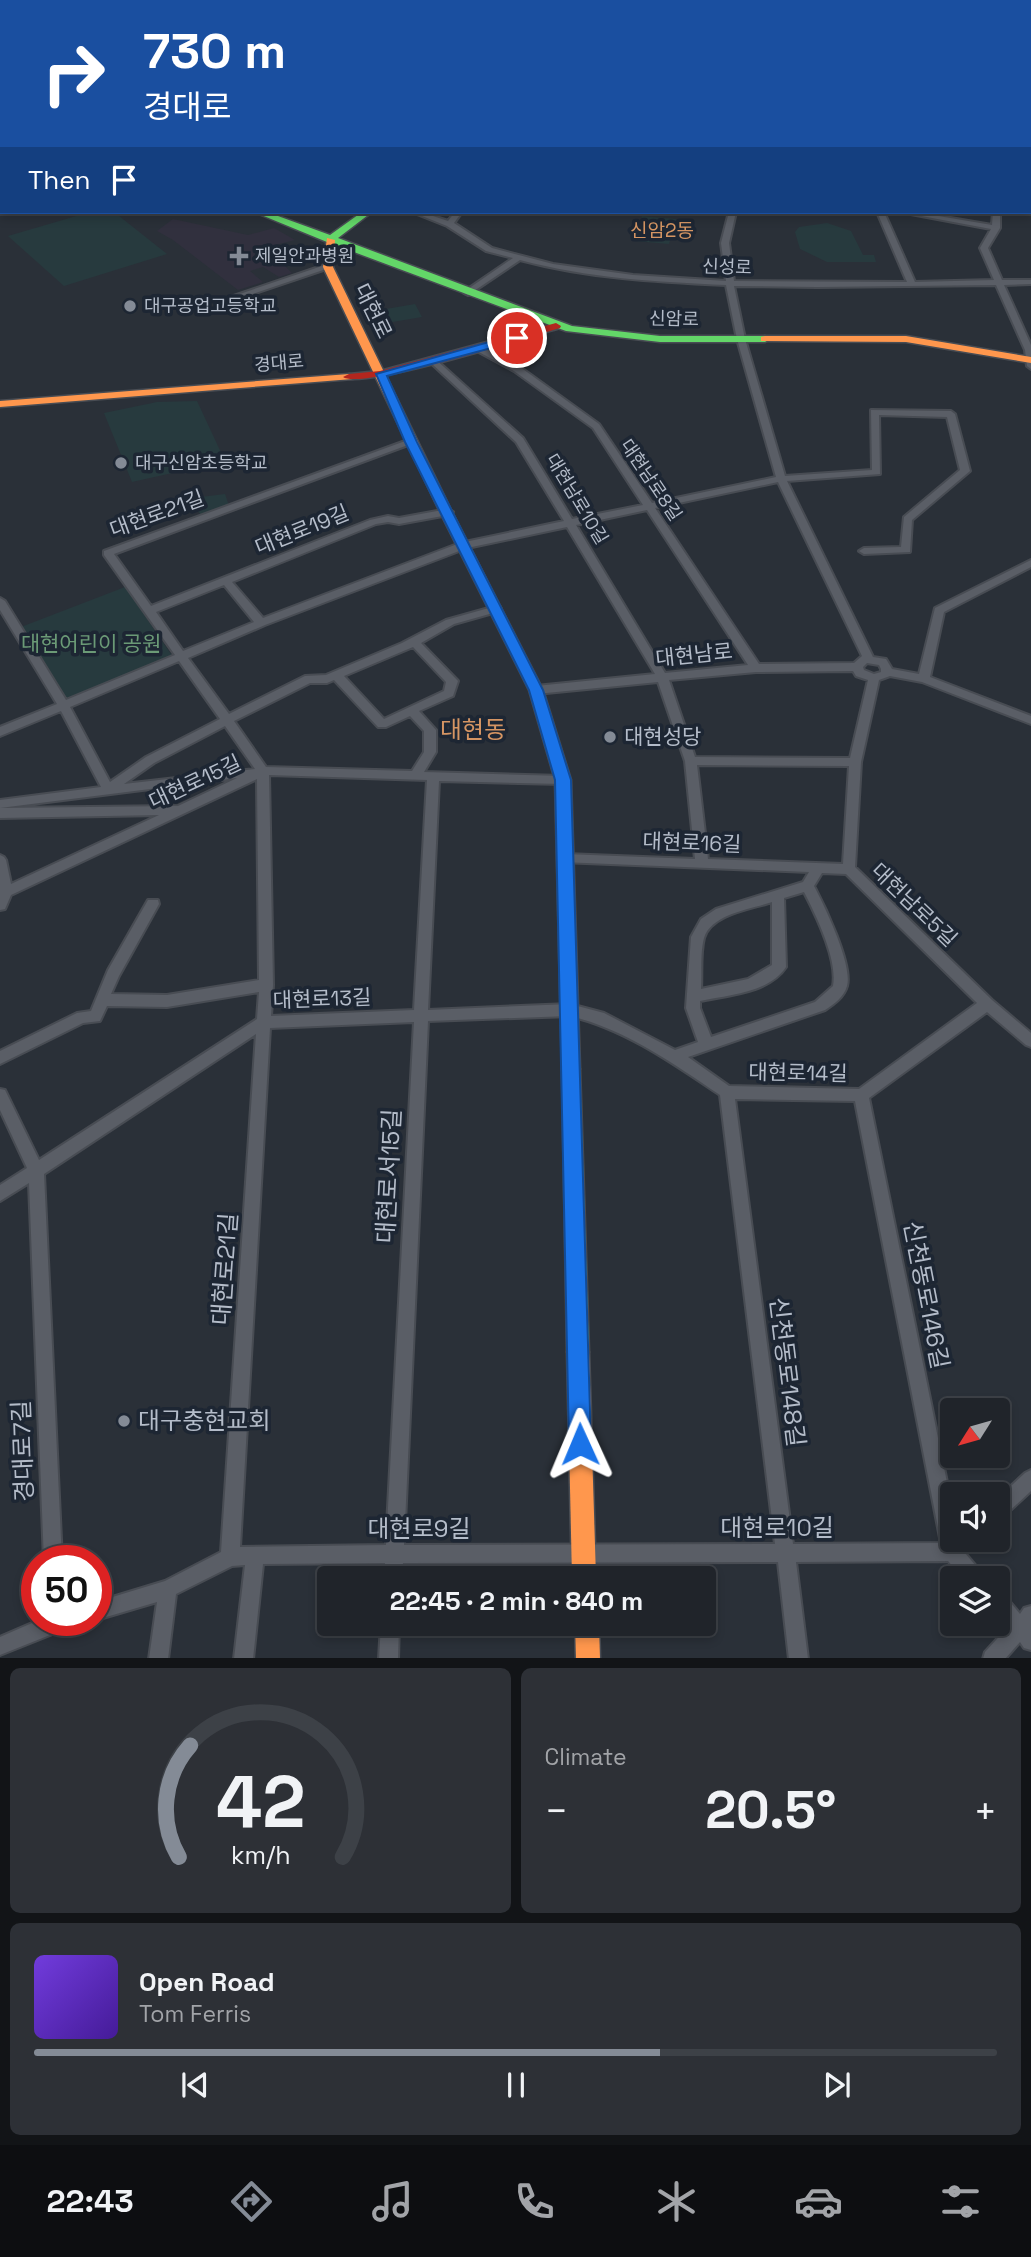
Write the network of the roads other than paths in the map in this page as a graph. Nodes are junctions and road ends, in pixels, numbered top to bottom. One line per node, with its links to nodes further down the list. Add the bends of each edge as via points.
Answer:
1 (264, 214): 11 (main road, 신암로)
2 (365, 214): 11 (main road)
3 (421, 214): 9 (street)
4 (458, 214): 9 (street)
5 (732, 214): 17 (street, via 725,243)
6 (881, 214): 14 (street)
7 (916, 214): 10 (street)
8 (997, 214): 10 (street)
9 (450, 224): 12 (street, 신성로, via 457,233)
10 (996, 228): 15 (street, via 984,248)
11 (330, 240): 13 (main road); 18 (main road, 신암로)
12 (517, 259): 17 (street, 신성로, via 614,276); 18 (street)
13 (328, 267): 19 (street); 25 (main road, 대현로)
14 (911, 282): 15 (street, 신성로); 17 (street, 신성로)
15 (999, 282): 16 (street, 신성로); 24 (street)
16 (1031, 282)
17 (730, 284): 21 (street)
18 (468, 293): 20 (main road, 신암로)
19 (220, 302)
20 (556, 326): 21 (main road, 신암로, via 656,339); 22 (main road, 경대로)
21 (741, 339): 24 (main road, 신암로, via 906,338); 28 (street)
22 (480, 349): 23 (main road, 경대로); 29 (street, 대현남로8길, via 517,369 596,426)
23 (435, 361): 25 (main road, 경대로); 31 (street, 대현남로10길, via 520,440)
24 (1030, 362)
25 (381, 374): 26 (main road, 경대로); 27 (main road, 대현로)
26 (0, 404)
27 (411, 442): 30 (main road, 대현로); 38 (street, 대현로21길, via 108,553)
28 (781, 479): 29 (street); 33 (street, via 877,472 874,412 951,414 965,471 907,519 906,550); 42 (street)
29 (650, 506): 31 (street); 44 (street, 대현남로8길)
30 (448, 512): 32 (main road, 대현로); 35 (street, 대현로19길, via 373,522)
31 (571, 523): 32 (street); 47 (street, 대현남로10길)
32 (464, 545): 37 (main road, 대현로); 39 (street)
33 (864, 551)
34 (1031, 563): 49 (street, via 939,610)
35 (225, 580): 38 (street, 대현로19길); 39 (street)
36 (0, 601): 51 (street)
37 (496, 609): 40 (street, via 450,622); 50 (main road, 대현로)
38 (149, 611): 41 (street, 대현로21길)
39 (261, 623): 41 (street)
40 (413, 641): 46 (street); 52 (street, via 452,681 449,693)
41 (181, 658): 51 (street); 53 (street, 대현로21길)
42 (868, 658): 43 (street); 45 (street, via 882,662)
43 (857, 667): 44 (street, 대현남로); 48 (street, via 864,676)
44 (757, 668): 47 (street, 대현남로)
45 (887, 672): 48 (street); 49 (street)
46 (336, 675): 52 (street, via 382,724); 53 (street, via 309,679)
47 (662, 677): 50 (street, 대현남로); 56 (street, 대현남로10길)
48 (874, 678): 57 (street, 대현남로5길)
49 (924, 679): 54 (street)
50 (536, 690): 61 (main road, 대현로)
51 (64, 706): 55 (street); 62 (street)
52 (412, 711): 59 (street, via 430,730 430,752)
53 (229, 720): 58 (street, 대현로21길); 62 (street, via 150,760)
54 (1031, 720)
55 (0, 732)
56 (691, 761): 57 (street); 68 (street, 대현남로10길)
57 (855, 762): 70 (street, 대현남로5길)
58 (263, 771): 59 (street, 대현로15길); 62 (street); 64 (street, 대현로15길); 75 (street, 대현로21길)
59 (415, 776): 60 (street, 대현로15길)
60 (433, 776): 61 (street, 대현로15길); 80 (street, 대현로서15길)
61 (563, 780): 66 (main road, 대현로)
62 (108, 789): 63 (street)
63 (0, 804)
64 (179, 810): 65 (street); 73 (street, 대현로15길)
65 (0, 813)
66 (565, 859): 68 (street, 대현로16길); 79 (main road, 대현로)
67 (0, 860): 73 (street)
68 (702, 864): 69 (street, 대현로16길)
69 (818, 868): 70 (street, 대현로16길); 71 (street)
70 (849, 869): 78 (street, 대현남로5길)
71 (807, 886): 72 (street); 83 (street, 대현로14길, via 822,911 839,961 841,983 836,994 820,1006)
72 (778, 895): 76 (street, via 721,913 706,923 698,937); 76 (street, via 779,967 769,977 746,986)
73 (3, 899)
74 (153, 904): 77 (street)
75 (266, 985): 77 (street, via 167,1001); 81 (street, 대현로21길)
76 (694, 996): 83 (street, via 693,1008)
77 (102, 1000): 85 (street, via 95,1017 82,1017)
78 (987, 1004): 82 (street, 대현남로5길); 88 (street, 대현로14길)
79 (570, 1010): 80 (street, 대현로13길); 84 (street, 대현로14길, via 598,1017); 96 (main road, 대현로)
80 (421, 1017): 81 (street, 대현로13길); 97 (street, 대현로서15길)
81 (263, 1022): 89 (street, 대현로13길); 100 (street, 대현로21길)
82 (1031, 1041)
83 (707, 1046): 84 (street, 대현로14길)
84 (674, 1056): 86 (street, 대현로14길)
85 (0, 1058)
86 (727, 1092): 88 (street, 대현로14길); 98 (street, 신천동로148길)
87 (0, 1095): 89 (street, 경대로7길)
88 (862, 1095): 92 (street, 신천동로146길)
89 (36, 1171): 90 (street, 대현로13길); 94 (street, 경대로7길)
90 (0, 1194)
91 (1031, 1479): 93 (street)
92 (945, 1482)
93 (1010, 1499)
94 (52, 1545)
95 (940, 1547): 98 (street, 대현로10길)
96 (583, 1552): 97 (street, 대현로9길); 98 (street, 대현로10길); 102 (main road, 대현로)
97 (395, 1553): 99 (street, 대현로9길); 101 (street, 대현로서15길)
98 (785, 1553): 115 (street, 신천동로148길)
99 (255, 1555): 100 (street, 대현로9길); 112 (street)
100 (230, 1557): 103 (street, 대현로9길)
101 (394, 1566)
102 (584, 1566)
103 (168, 1589): 104 (street, 대현로9길); 111 (street)
104 (112, 1606)
105 (1010, 1613): 106 (street)
106 (1027, 1628): 116 (street)
107 (23, 1636): 110 (street)
108 (389, 1636): 113 (street)
109 (587, 1636): 114 (main road)
110 (0, 1646)
111 (158, 1658)
112 (243, 1658)
113 (388, 1658)
114 (588, 1658)
115 (799, 1658)
116 (992, 1658)

